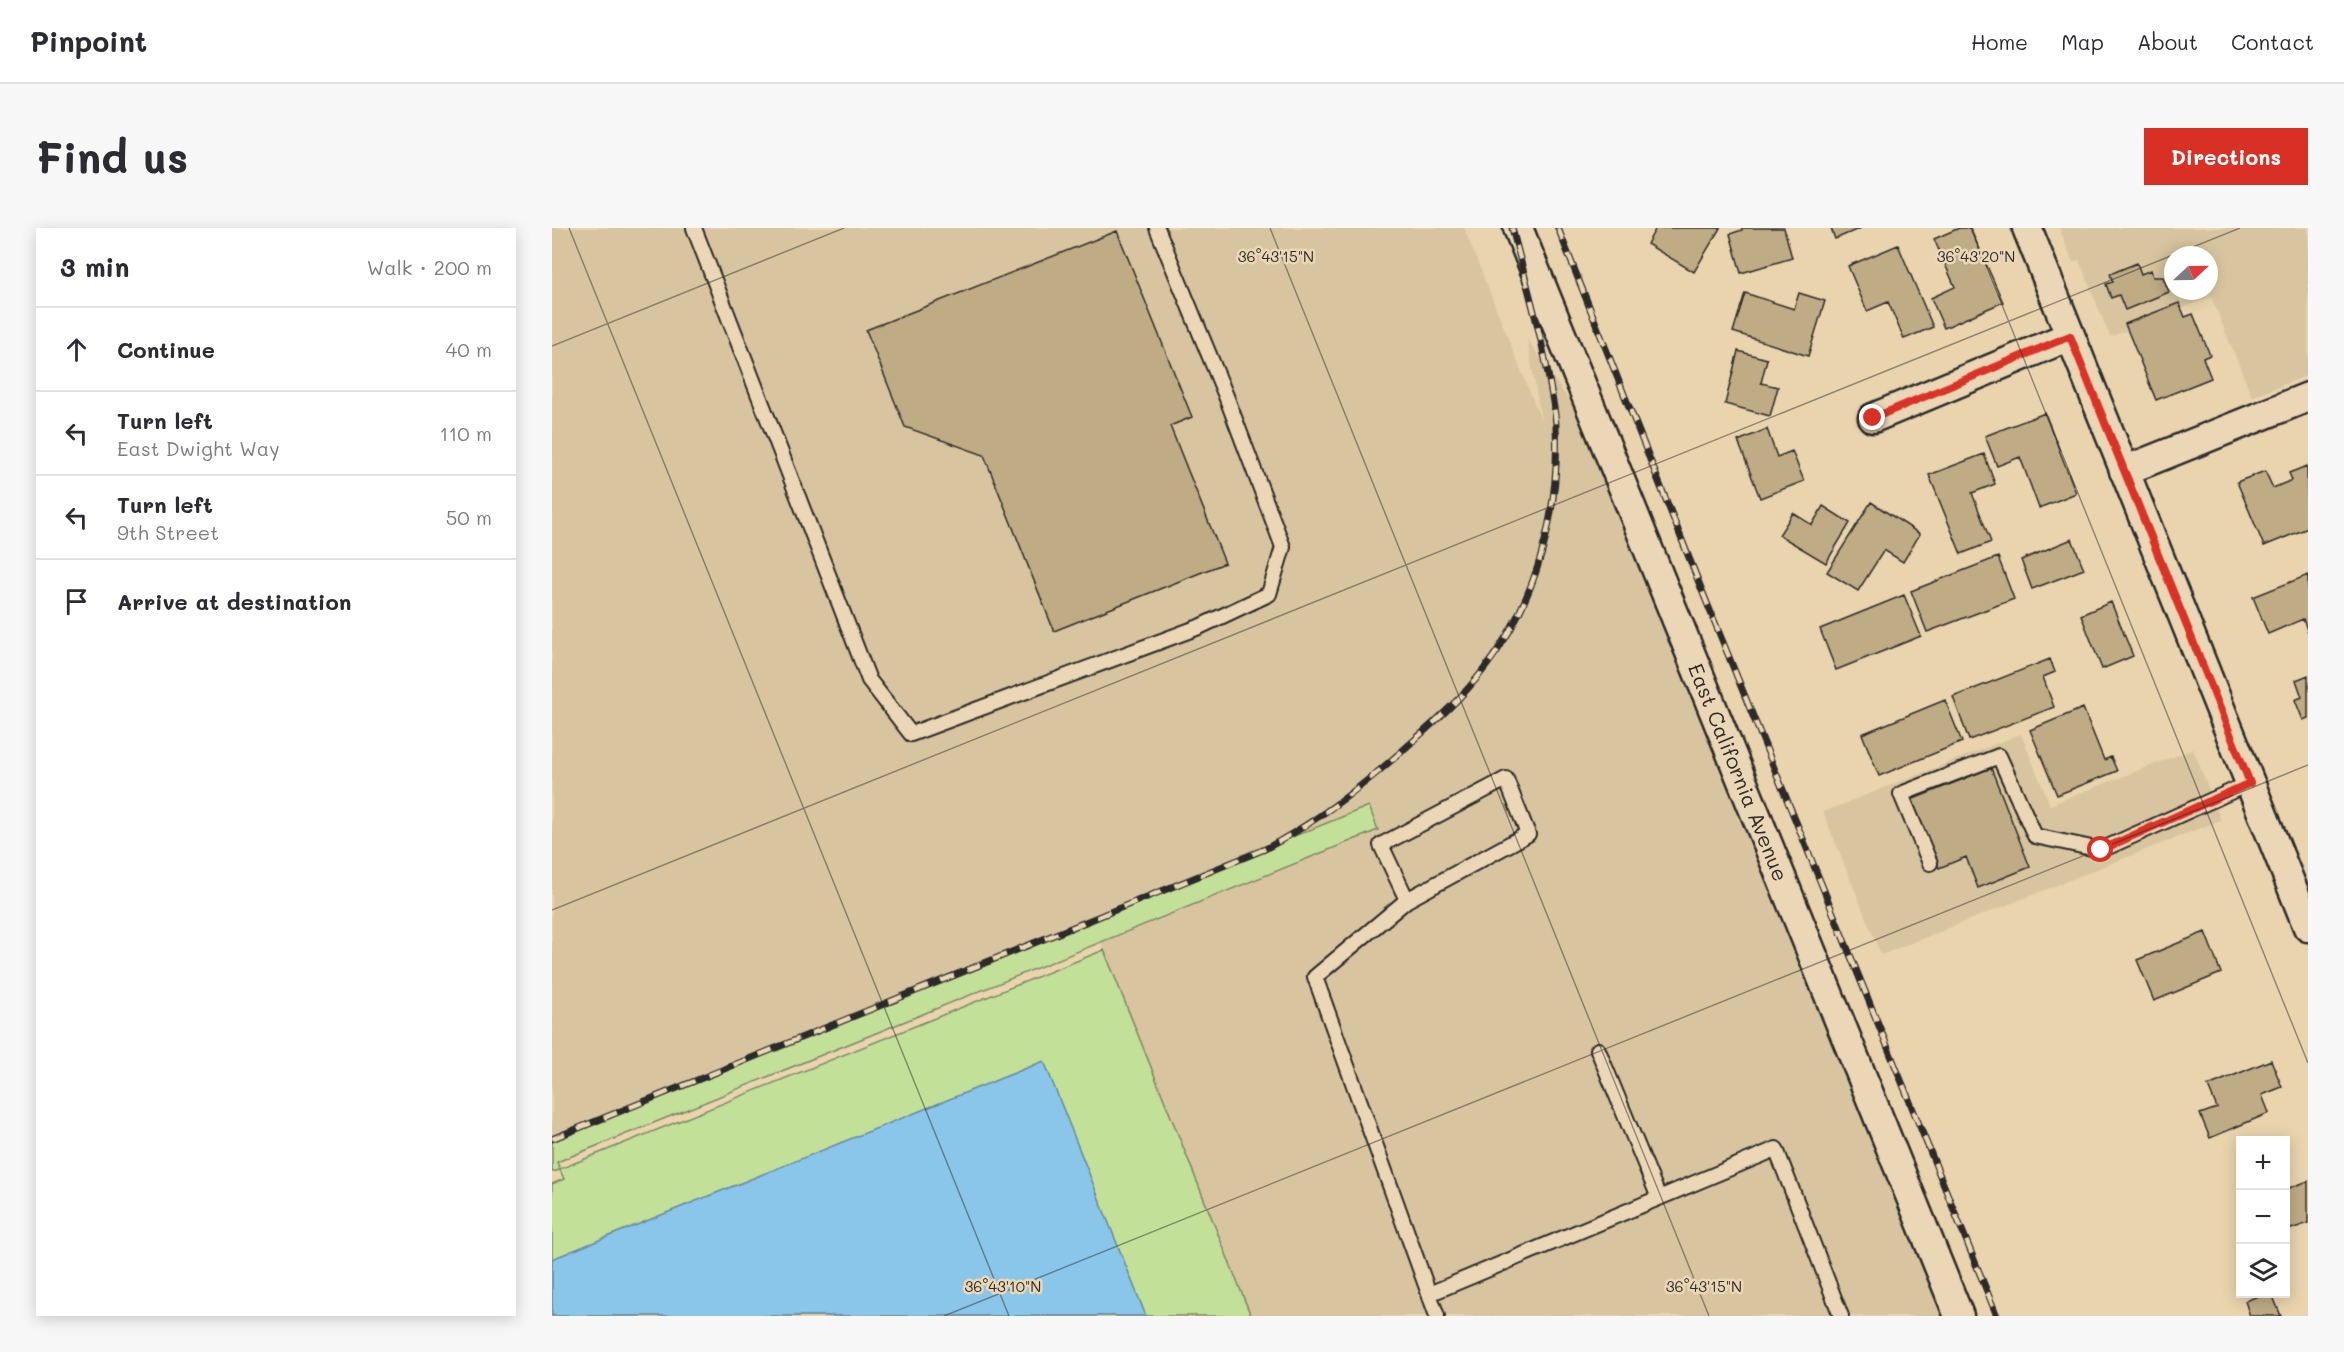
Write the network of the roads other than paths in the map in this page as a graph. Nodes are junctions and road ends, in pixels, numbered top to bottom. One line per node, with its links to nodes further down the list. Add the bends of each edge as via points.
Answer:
1 (694, 228): 2 (lane, via 869,680 911,734 1198,627 1269,594 1283,547)
2 (1157, 228)
3 (1518, 228): 18 (street, East California Avenue)
4 (2027, 228): 5 (street)
5 (2070, 336): 7 (street); 8 (street)
6 (2308, 397): 8 (street)
7 (1873, 418)
8 (2124, 471): 9 (street)
9 (2250, 783): 10 (lane, via 2101,850 2035,836 1999,756 1901,794); 12 (street)
10 (1930, 863)
11 (1407, 900): 11 (lane, via 1528,834 1506,779 1381,845); 15 (lane, via 1315,977)
12 (2308, 927)
13 (1598, 1050): 14 (lane)
14 (1659, 1198): 15 (lane); 17 (lane, via 1776,1149)
15 (1428, 1294): 16 (lane)
16 (1437, 1316)
17 (1841, 1316)
18 (1959, 1316)

